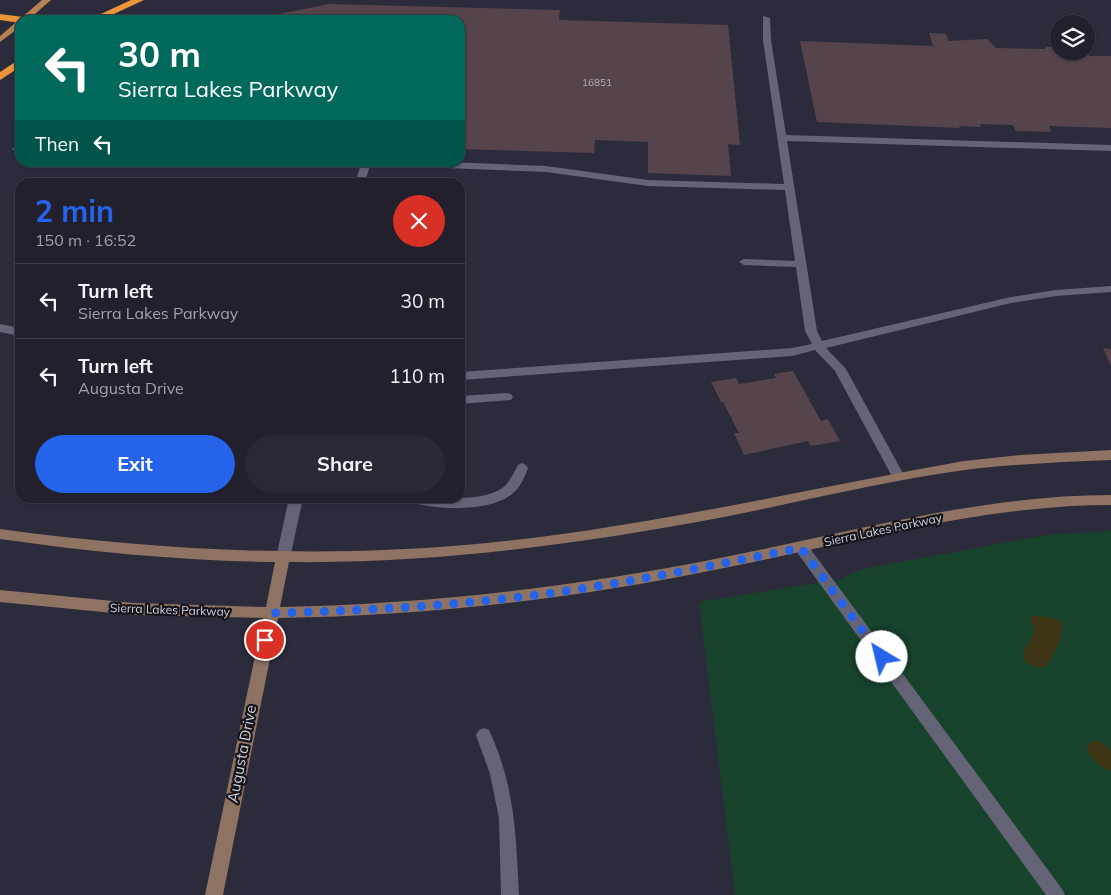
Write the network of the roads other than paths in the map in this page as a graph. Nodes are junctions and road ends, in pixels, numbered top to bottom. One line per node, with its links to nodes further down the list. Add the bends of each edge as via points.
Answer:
1 (47, 0): 3 (main road)
2 (139, 0): 4 (highway)
3 (29, 15)
4 (104, 15)
5 (0, 17): 7 (highway)
6 (766, 18): 12 (street)
7 (15, 19)
8 (15, 27): 9 (main road)
9 (0, 40)
10 (15, 66): 11 (highway)
11 (0, 77)
12 (782, 138): 13 (street); 15 (street)
13 (1111, 148)
14 (465, 166): 15 (street, via 546,168 648,183)
15 (789, 187): 17 (street)
16 (744, 262): 17 (street)
17 (801, 264): 21 (street, via 810,331)
18 (1111, 289): 21 (street, via 1056,293 1002,302)
19 (0, 328): 20 (street)
20 (15, 331)
21 (819, 347): 22 (street, via 777,354); 27 (street, via 840,370)
22 (465, 376)
23 (507, 397): 24 (street)
24 (465, 400)
25 (1111, 455): 27 (street, via 1020,460)
26 (522, 468): 28 (street, via 512,487 495,497)
27 (899, 477): 33 (street, via 553,540 369,557)
28 (465, 500)
29 (1111, 500): 32 (street, Sierra Lakes Parkway, via 966,513)
30 (295, 503): 33 (street)
31 (0, 534): 33 (street, via 85,546 216,557)
32 (801, 548): 35 (street, Sierra Lakes Parkway, via 537,595 386,609); 39 (street)
33 (283, 558): 35 (street, Augusta Drive)
34 (0, 596): 35 (street, Sierra Lakes Parkway, via 150,610)
35 (271, 613): 37 (street, Augusta Drive)
36 (484, 735): 38 (street, via 498,774 507,818)
37 (214, 895)
38 (510, 895)
39 (1056, 895)

